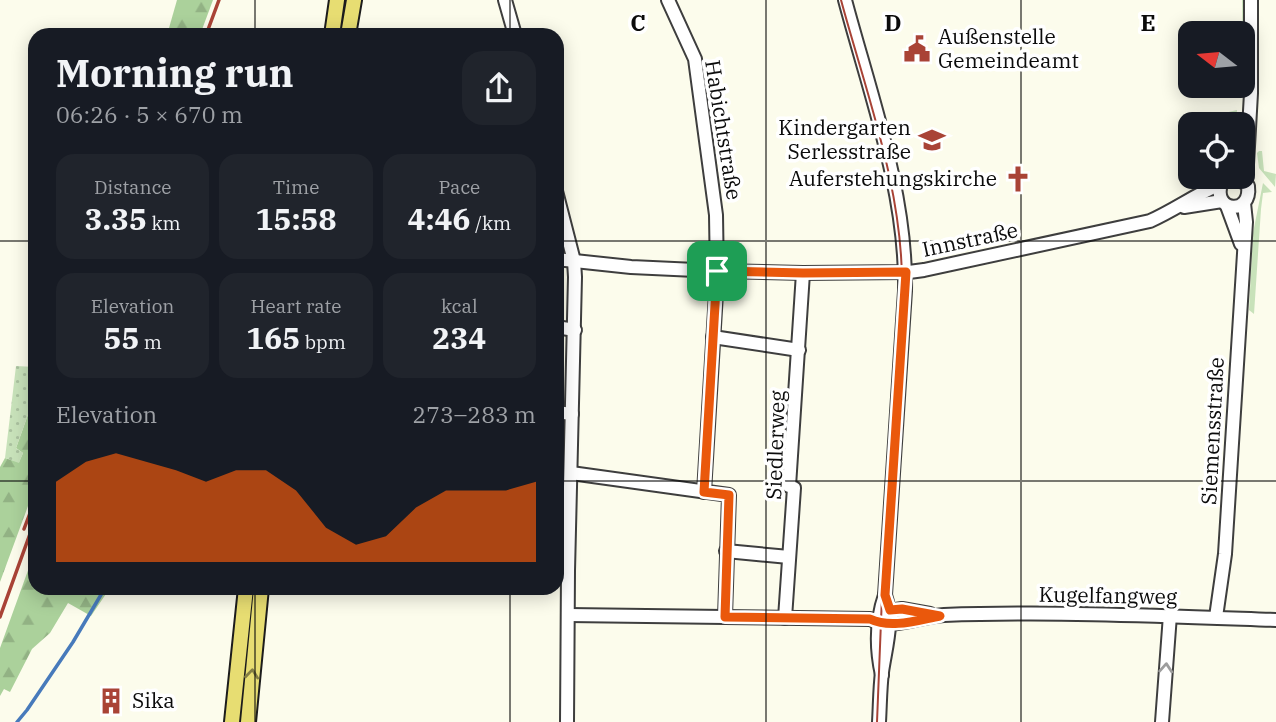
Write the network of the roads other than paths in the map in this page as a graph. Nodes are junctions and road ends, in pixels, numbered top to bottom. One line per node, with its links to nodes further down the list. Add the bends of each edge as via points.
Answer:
1 (337, 0): 7 (main road)
2 (354, 0): 8 (main road)
3 (505, 0): 9 (street)
4 (668, 0): 21 (street, Habichtstraße, via 695,59 716,215)
5 (845, 0): 22 (street, via 899,202)
6 (1251, 0): 10 (street)
7 (333, 28)
8 (349, 28)
9 (512, 28)
10 (1249, 112)
11 (1206, 189): 16 (street, Innstraße)
12 (1220, 189): 14 (street, Siemensstraße)
13 (1248, 189): 15 (street, Siemensstraße)
14 (1225, 203): 15 (street, Innstraße); 16 (street, Innstraße); 18 (street, Siemensstraße)
15 (1244, 203): 18 (street, Siemensstraße)
16 (1177, 209): 22 (street, Innstraße, via 1150,221)
17 (564, 220): 20 (street)
18 (1242, 248): 42 (street, Siemensstraße, via 1225,554)
19 (564, 260): 20 (street, Innstraße)
20 (575, 261): 21 (street, Innstraße); 25 (street)
21 (717, 271): 23 (street, Innstraße); 26 (street, Habichtstraße)
22 (906, 272): 23 (street, Innstraße); 41 (street)
23 (803, 273): 27 (street, Siedlerweg)
24 (564, 328): 25 (street)
25 (575, 330): 29 (street)
26 (713, 337): 27 (street); 31 (street, Habichtstraße)
27 (799, 350): 34 (street, Siedlerweg)
28 (564, 413): 29 (street)
29 (572, 414): 30 (street)
30 (571, 473): 31 (street); 32 (street)
31 (704, 492): 33 (street, via 729,495)
32 (564, 548)
33 (726, 551): 34 (street); 40 (street)
34 (789, 557): 43 (street, Siedlerweg)
35 (564, 583): 38 (street)
36 (245, 595): 45 (main road)
37 (260, 595): 46 (main road, one-way to 37)
38 (569, 615): 40 (street, Kugelfangweg); 47 (street)
39 (1170, 615): 41 (street, Kugelfangweg); 42 (street, Kugelfangweg); 49 (street, one-way to 39)
40 (725, 617): 43 (street, Kugelfangweg)
41 (881, 617): 43 (street, Kugelfangweg); 48 (street)
42 (1216, 617): 44 (street, Kugelfangweg)
43 (785, 618)
44 (1276, 620)
45 (232, 722)
46 (248, 722)
47 (567, 722)
48 (879, 722)
49 (1162, 722)

